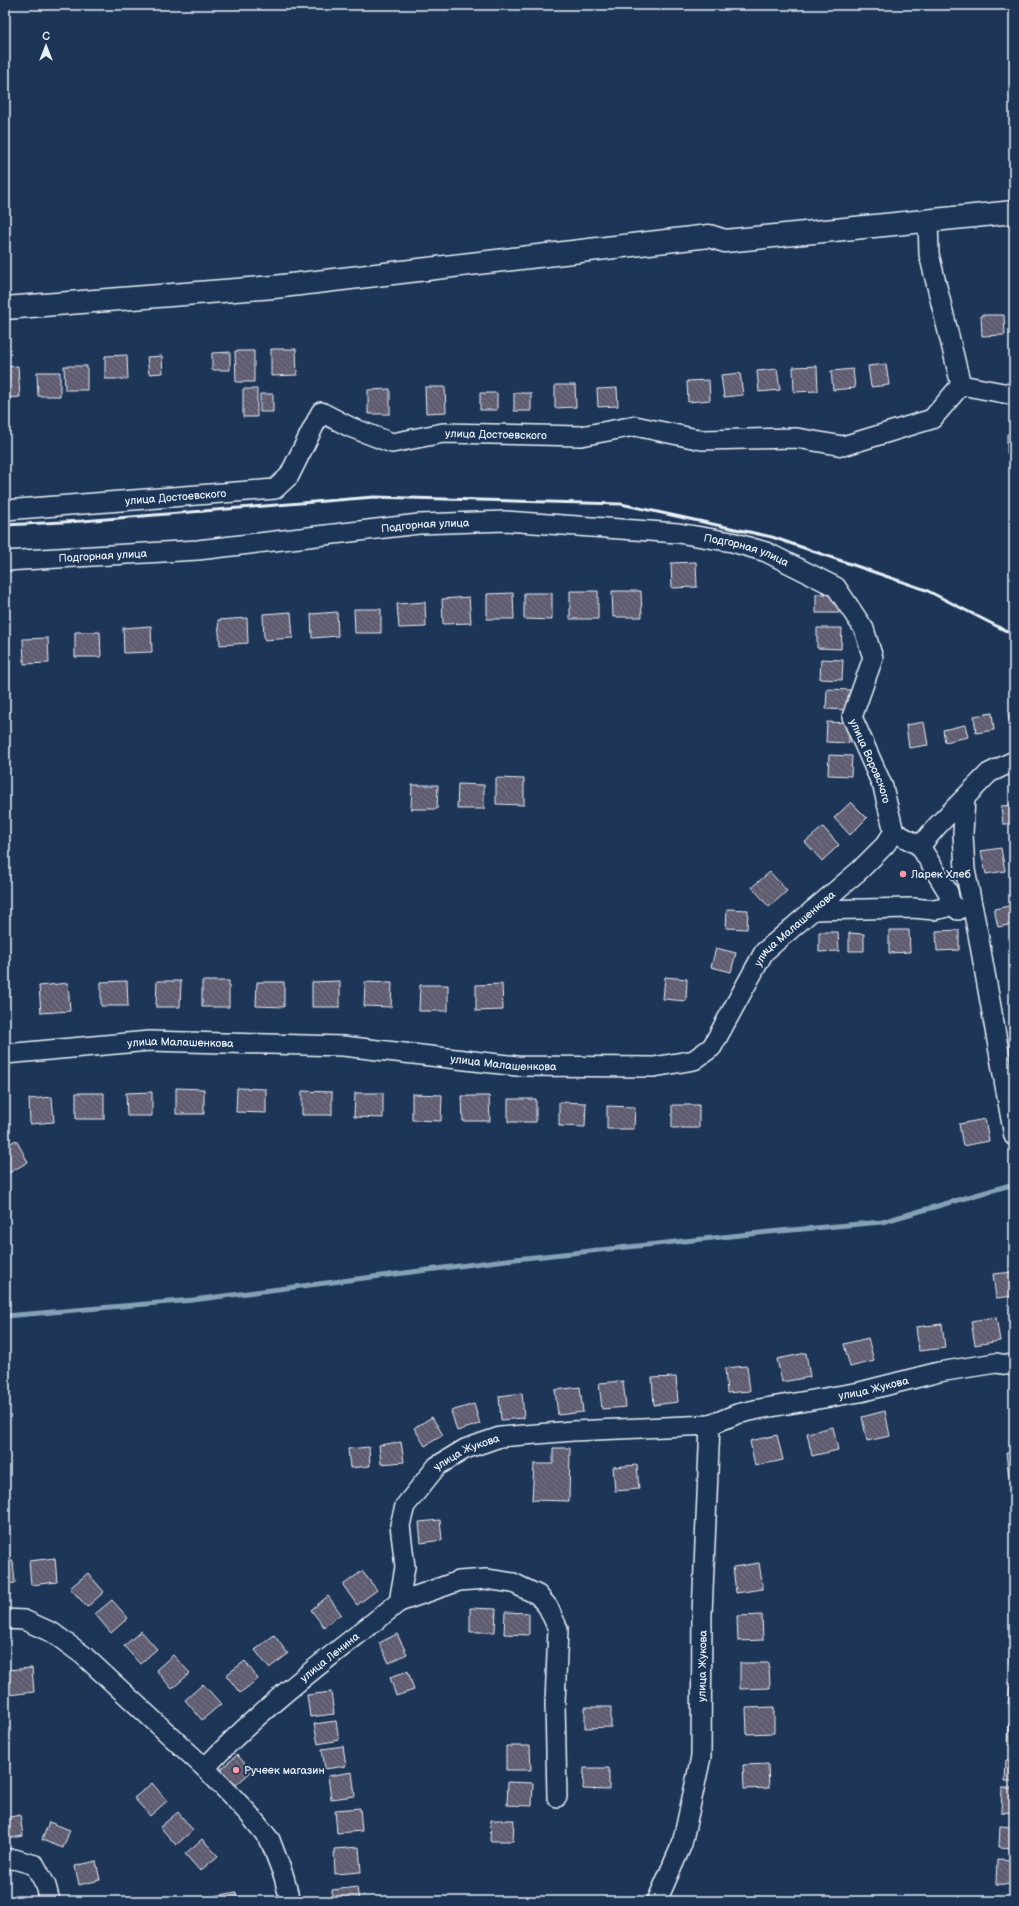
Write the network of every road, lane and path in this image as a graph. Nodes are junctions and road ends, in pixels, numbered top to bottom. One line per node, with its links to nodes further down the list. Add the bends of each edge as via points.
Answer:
1 (1014, 212): 2 (main road)
2 (928, 220): 3 (main road, via 725,241 709,236 274,287); 4 (street, via 929,254)
3 (5, 308)
4 (961, 385): 5 (street); 6 (street, улица Достоевского, via 932,419 843,446 797,438 702,440 635,426 581,436 443,433 392,443 350,428 321,412 289,476 275,489)
5 (1014, 395)
6 (5, 510)
7 (5, 561): 8 (street, Подгорная улица, via 198,550 419,524 505,520 678,532 732,542 766,552)
8 (836, 587): 11 (street, улица Воровского, via 864,629 873,658 852,717 883,787)
9 (1014, 761): 10 (street, via 989,773)
10 (965, 798): 12 (street); 15 (street, via 965,870)
11 (894, 832): 12 (street); 14 (street, улица Малашенкова, via 860,870)
12 (920, 846): 13 (street, via 948,892)
13 (950, 902): 14 (street, via 944,908 934,910); 15 (street)
14 (813, 910): 16 (street, улица Малашенкова, via 764,952 712,1047 694,1060 654,1068 517,1066 343,1046 149,1041)
15 (978, 934): 17 (street)
16 (5, 1054)
17 (1014, 1136)
18 (1014, 1366): 19 (street, улица Жукова, via 996,1363 940,1372 860,1392 744,1413)
19 (710, 1425): 20 (street, улица Жукова, via 500,1437 465,1449 437,1466 405,1506 400,1525 405,1567); 27 (street, улица Жукова, via 702,1614 701,1757 682,1844)
20 (398, 1602): 22 (street, улица Ленина, via 281,1696); 23 (street, via 459,1581 486,1579 512,1583 538,1594 548,1606 558,1629 554,1703)
21 (5, 1619): 22 (street, via 24,1620 54,1633 77,1650)
22 (205, 1768): 26 (street, via 270,1840)
23 (557, 1797)
24 (5, 1860): 25 (street, via 14,1859 35,1865 46,1886)
25 (50, 1901)
26 (290, 1901)
27 (657, 1901)

